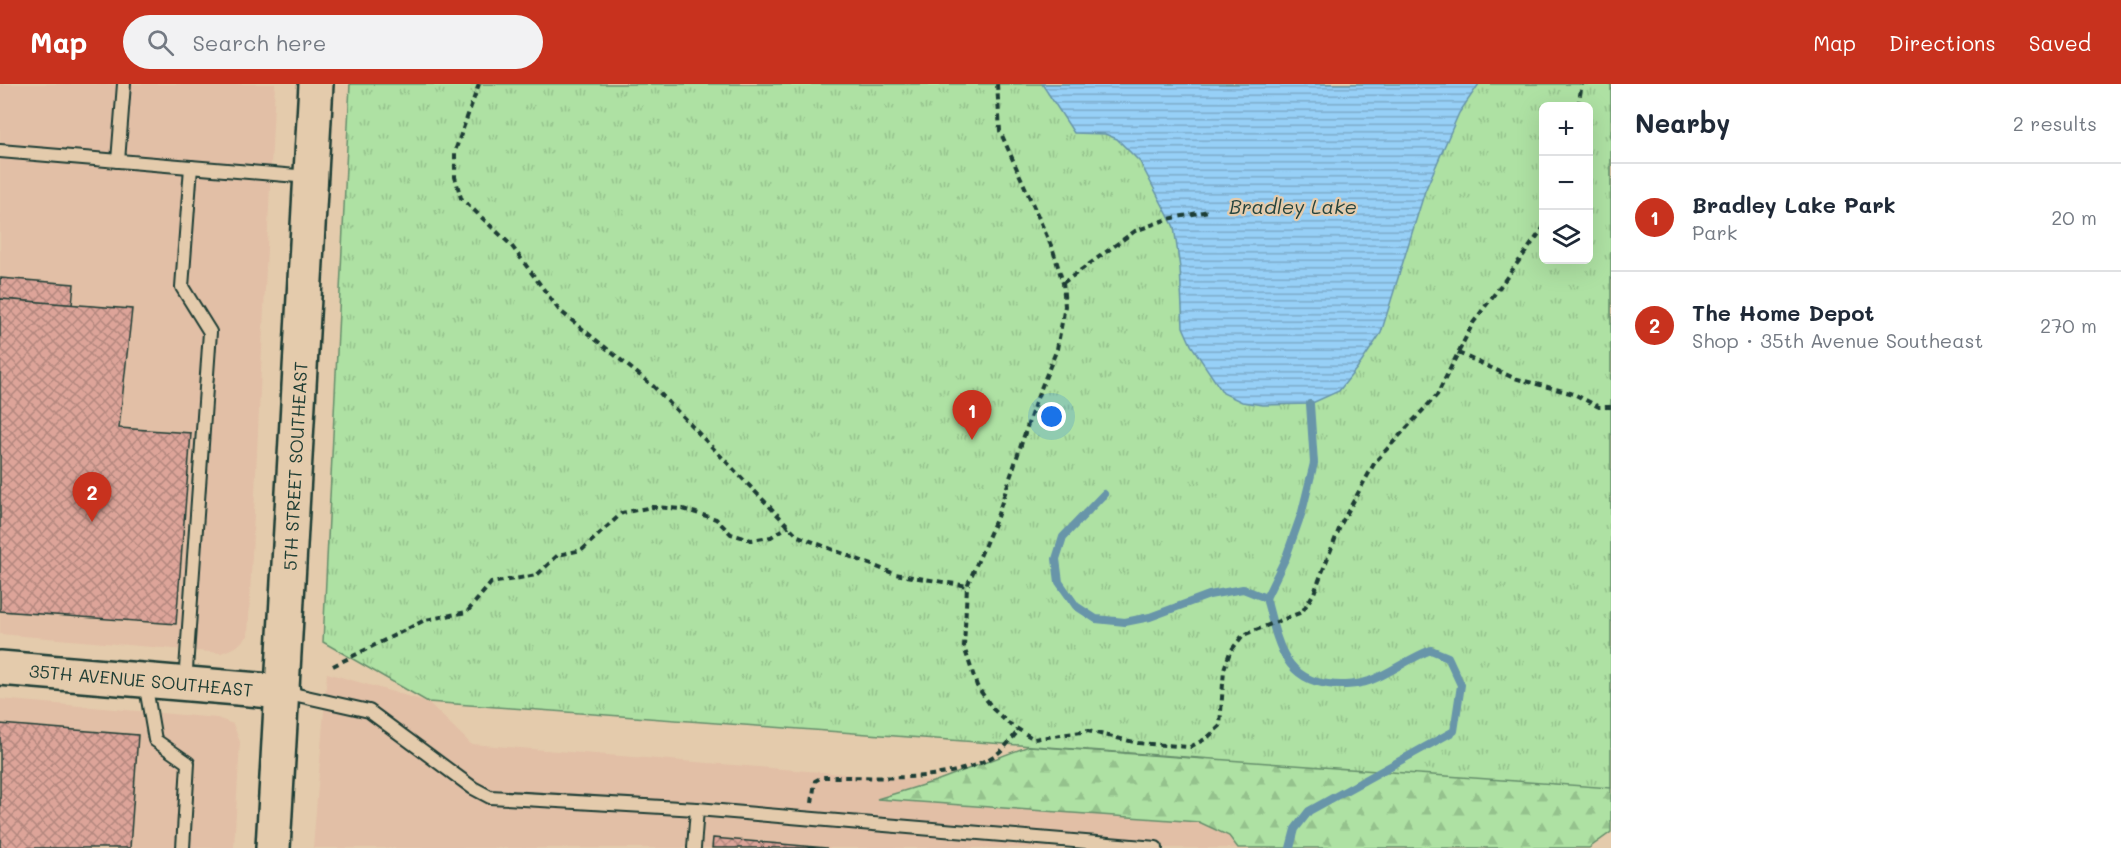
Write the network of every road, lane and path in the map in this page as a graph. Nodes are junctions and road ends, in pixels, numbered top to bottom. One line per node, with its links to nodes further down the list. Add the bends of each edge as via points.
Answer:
1 (124, 84): 8 (lane)
2 (316, 84): 10 (street, 5TH STREET SOUTHEAST)
3 (479, 84): 16 (path, via 455,151 455,177 461,198 511,245 559,310 653,386)
4 (997, 84): 13 (path, via 1000,131 1053,250)
5 (1582, 84): 6 (path)
6 (1579, 102)
7 (0, 151): 8 (lane)
8 (118, 161): 9 (lane)
9 (191, 167): 10 (lane); 21 (lane, via 182,287 210,332)
10 (311, 177): 22 (street, 5TH STREET SOUTHEAST)
11 (1208, 212): 13 (path, via 1168,219 1135,231)
12 (1539, 233): 14 (path, via 1487,302)
13 (1063, 283): 17 (path, via 1065,306 1057,349 997,518)
14 (1458, 353): 15 (path, via 1514,378 1574,394 1599,407); 23 (path, via 1437,394 1375,462 1341,524 1314,593 1302,612 1243,635 1230,652 1224,669 1220,726 1207,738 1190,747 1138,743 1088,731 1034,740)
15 (1611, 407)
16 (789, 526): 17 (path, via 798,536 895,574); 18 (path, via 771,537 751,540 731,534 716,519 683,509 652,507 622,513 582,550 558,555 537,575 491,584 467,612 425,620)
17 (967, 586): 23 (path, via 964,647 976,686 993,709)
18 (333, 666)
19 (0, 668): 20 (street, 35TH AVENUE SOUTHEAST)
20 (145, 681): 21 (street, 35TH AVENUE SOUTHEAST); 26 (lane, via 155,740 188,763)
21 (185, 684): 22 (street, 35TH AVENUE SOUTHEAST)
22 (283, 692): 24 (lane, via 369,711 490,797); 27 (street, 5TH STREET SOUTHEAST)
23 (1019, 730): 25 (path, via 998,753 944,774 822,777 815,781)
24 (697, 809): 25 (lane); 28 (lane)
25 (811, 819): 29 (lane)
26 (183, 848)
27 (273, 848)
28 (694, 848)
29 (1156, 848)

